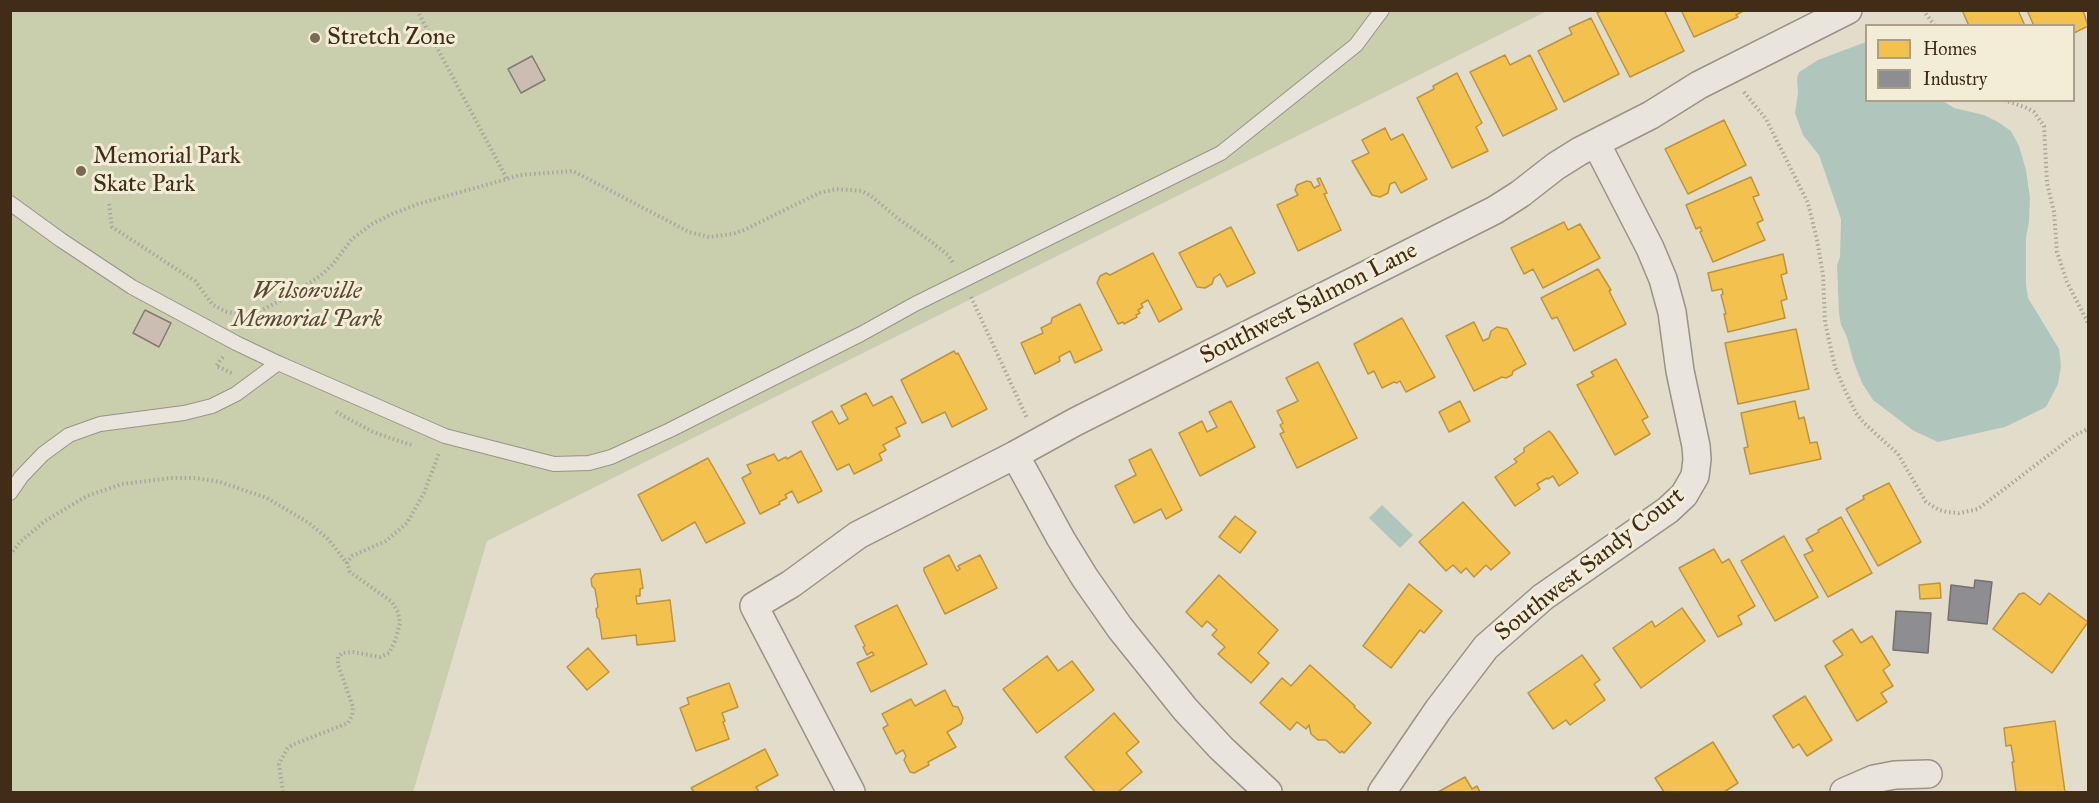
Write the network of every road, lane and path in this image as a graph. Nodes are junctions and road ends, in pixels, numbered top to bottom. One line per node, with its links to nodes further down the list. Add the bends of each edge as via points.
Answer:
1 (417, 10): 9 (path)
2 (1382, 10): 17 (lane, via 1356,45 1221,153 611,457 590,463 554,464 445,436)
3 (1848, 10): 6 (street, Southwest Salmon Lane)
4 (1923, 10): 5 (path)
5 (1934, 24)
6 (1730, 70): 8 (street, Southwest Salmon Lane); 21 (path, via 1766,119 1808,203 1820,260 1827,333 1844,388 1864,423 1898,454 1926,502 1947,512 1978,509)
7 (2010, 102): 15 (path, via 2034,112 2044,126 2057,252)
8 (1596, 143): 23 (street, Southwest Salmon Lane, via 1566,159 1495,210); 32 (street, Southwest Sandy Court, via 1663,279 1696,446 1695,476 1673,506 1543,597 1486,646)
9 (507, 179): 12 (path, via 573,171 689,232 709,237 744,230 819,193 836,189 862,191 948,255); 14 (path, via 418,204 372,224 352,239 320,276)
10 (10, 202): 16 (lane, via 132,287)
11 (110, 204): 14 (path, via 112,227 195,281 213,305)
12 (953, 263)
13 (970, 294): 20 (path)
14 (250, 316): 16 (path)
15 (2088, 323)
16 (236, 343): 17 (lane); 18 (path, via 216,366)
17 (278, 363): 18 (lane)
18 (252, 382): 25 (lane, via 212,406 100,424 69,435 43,454)
19 (326, 407): 22 (path, via 373,432)
20 (1027, 418)
21 (2088, 429)
22 (417, 447)
23 (1015, 455): 30 (street, Southwest Salmon Lane, via 858,535 754,606); 31 (street, via 1067,549 1120,628 1185,709)
24 (433, 467): 27 (path, via 416,510 397,533 386,542 352,556)
25 (10, 493)
26 (10, 555): 27 (path, via 45,521 87,496 122,484 196,478 267,498 309,523)
27 (347, 563): 29 (path, via 350,572 392,602 400,623 389,653 380,657 353,652 338,657 352,716 348,723 287,749 279,764)
28 (1928, 774): 33 (street, via 1895,774)
29 (284, 792)
30 (851, 792)
31 (1268, 792)
32 (1382, 792)
33 (1844, 792)

